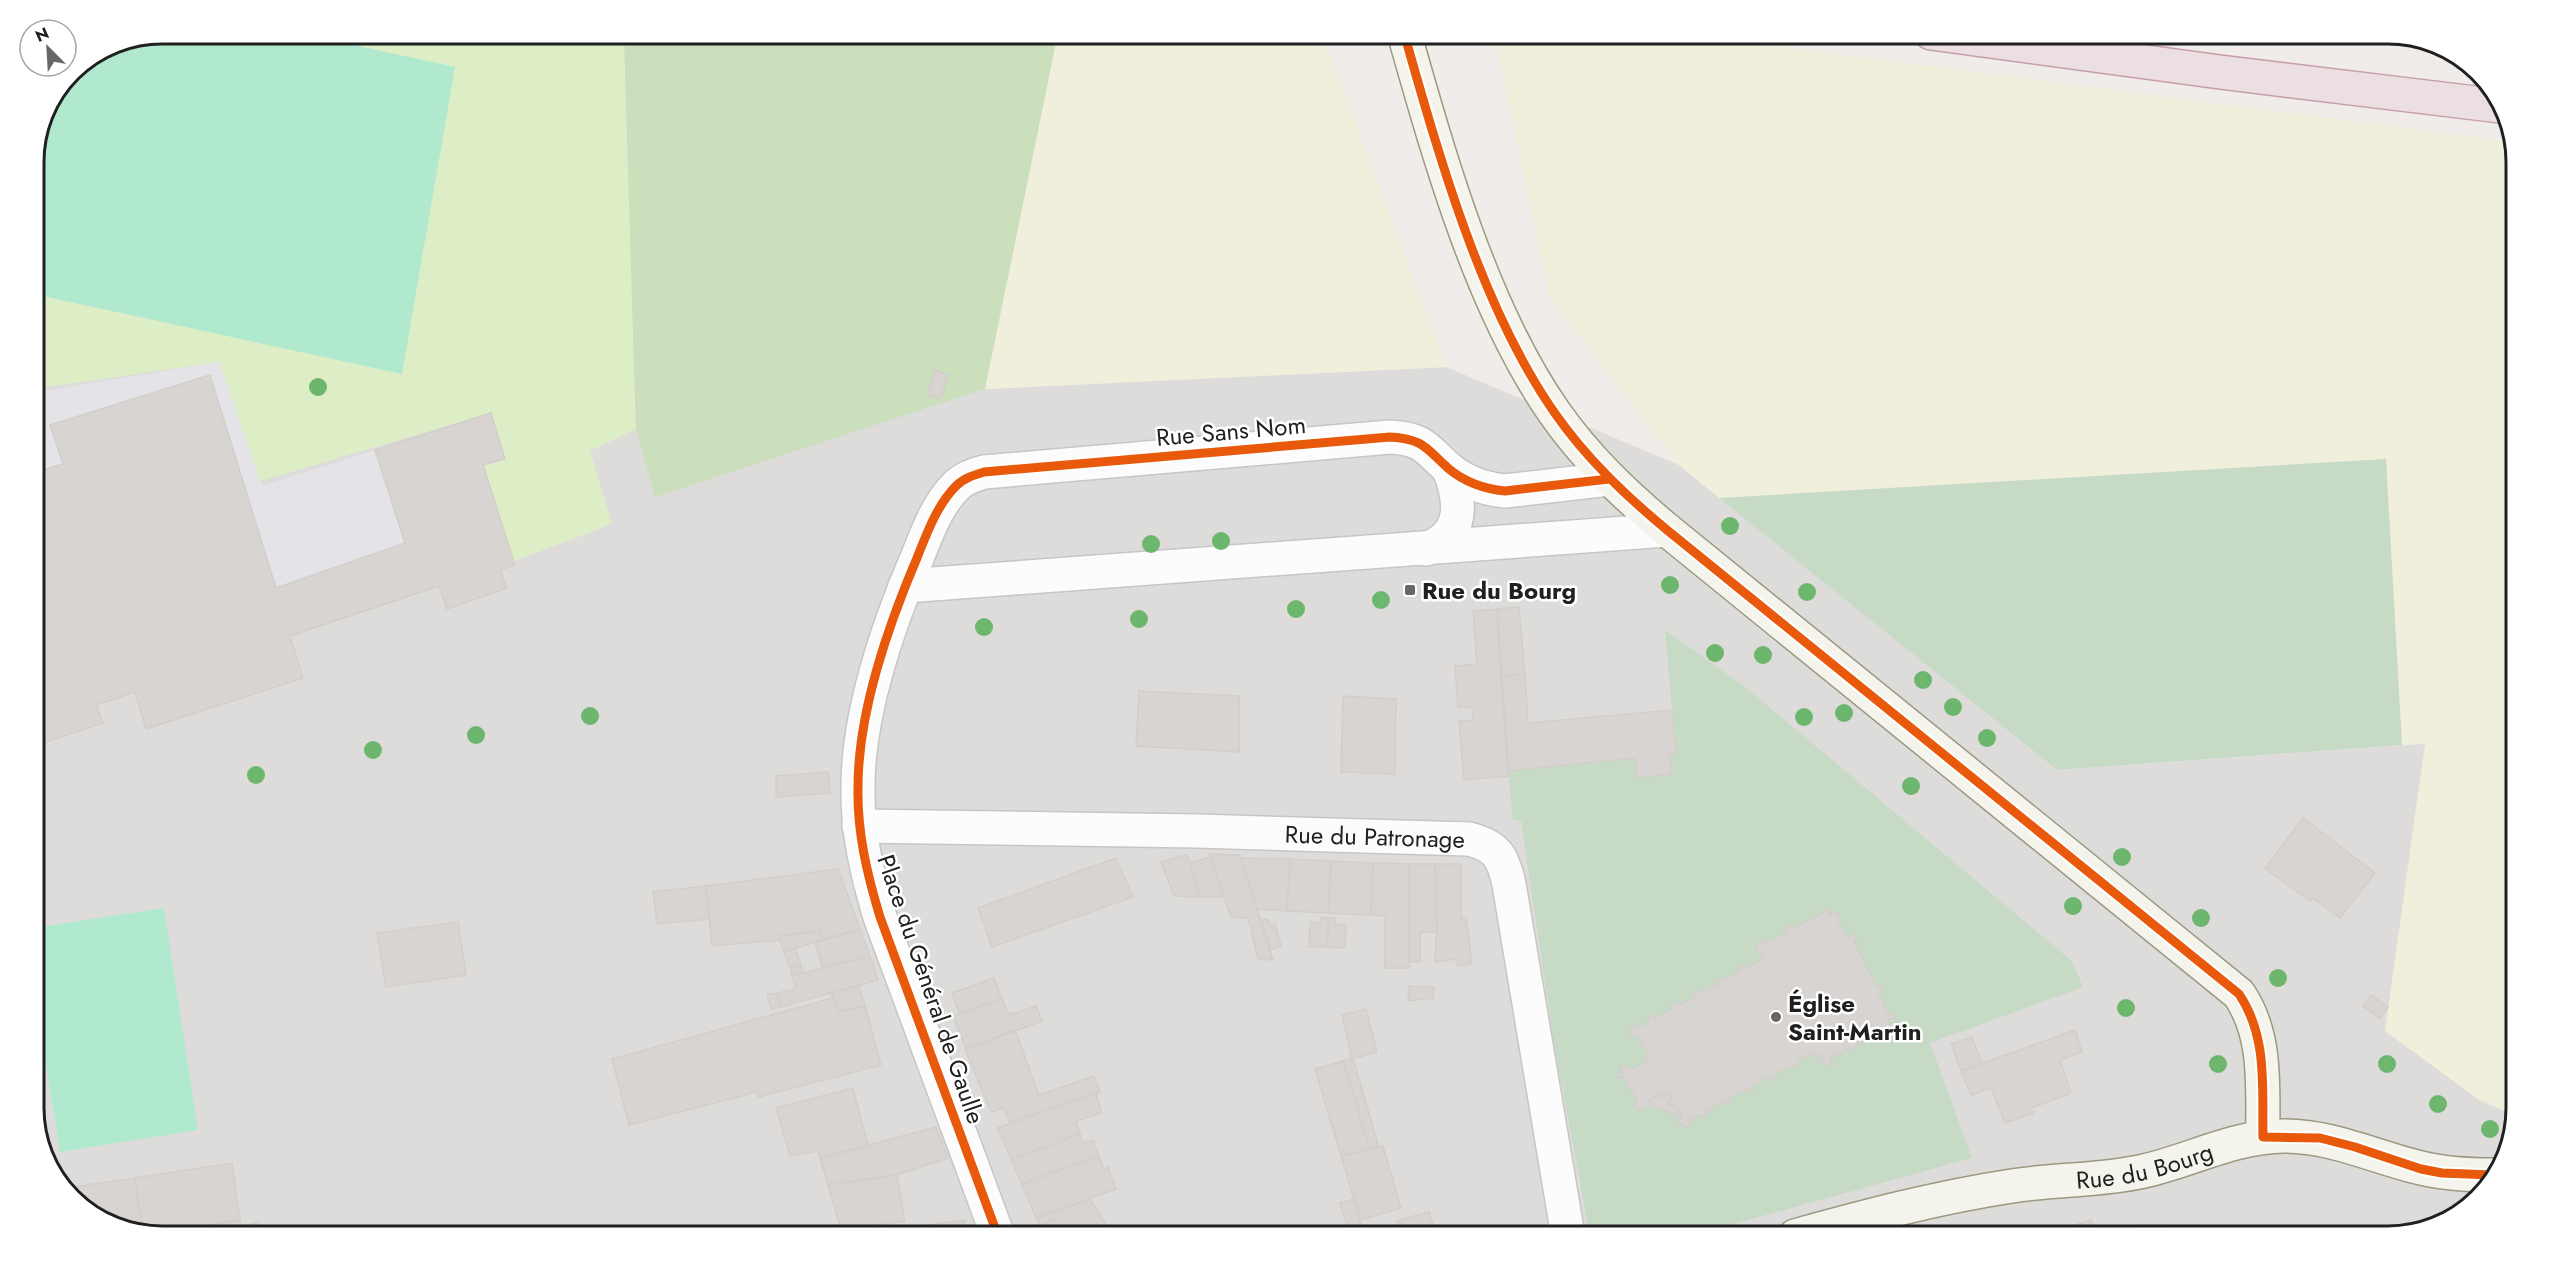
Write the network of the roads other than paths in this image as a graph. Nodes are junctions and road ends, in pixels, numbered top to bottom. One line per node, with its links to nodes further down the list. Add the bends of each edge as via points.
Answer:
1 (1407, 44): 5 (street, via 1453,193 1513,341 1554,412)
2 (2013, 44): 3 (highway)
3 (2490, 104)
4 (1449, 469): 5 (street, Rue Sans Nom, via 1480,486 1505,491); 7 (street, Rue Sans Nom, via 1459,514 1444,538); 8 (street, Rue Sans Nom, via 1426,447 1390,437 984,472 971,475 949,493 928,530)
5 (1609, 479): 6 (street)
6 (1667, 530): 7 (street); 10 (street, via 2239,994 2259,1036)
7 (1426, 549): 8 (street)
8 (905, 586): 9 (street, Place du Général de Gaulle, via 861,736)
9 (859, 826): 12 (street, Place du Général de Gaulle, via 866,870 880,917); 13 (street, Rue du Patronage, via 1197,831 1482,842 1500,858 1509,884)
10 (2263, 1137): 11 (street, Rue du Bourg, via 2320,1138 2442,1173); 14 (street, Rue du Bourg, via 2222,1145 2143,1172 2012,1186)
11 (2485, 1175)
12 (995, 1226)
13 (1566, 1226)
14 (1834, 1226)

